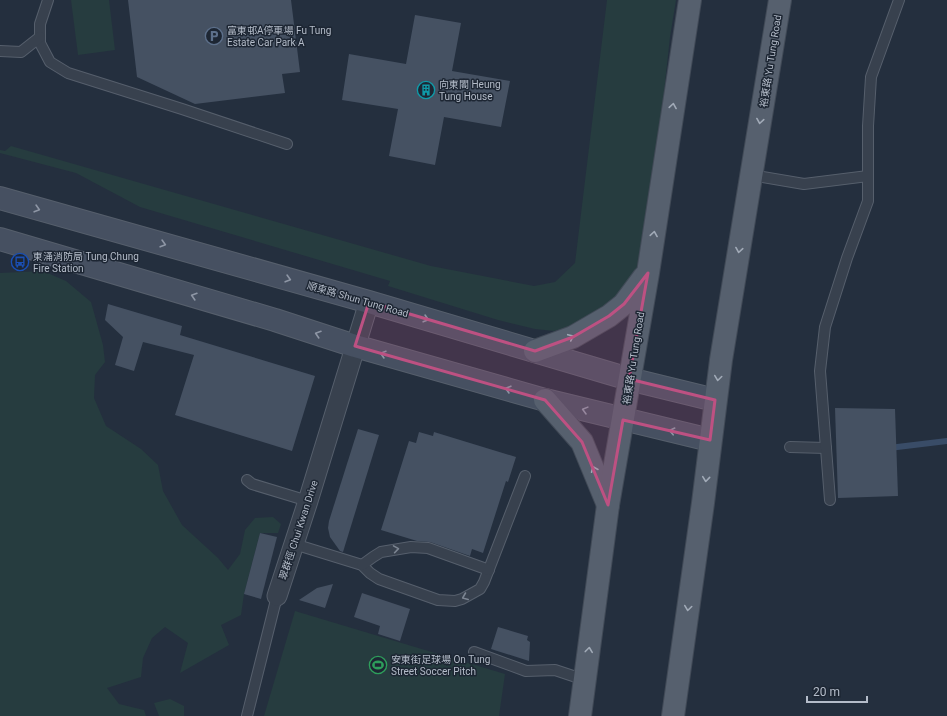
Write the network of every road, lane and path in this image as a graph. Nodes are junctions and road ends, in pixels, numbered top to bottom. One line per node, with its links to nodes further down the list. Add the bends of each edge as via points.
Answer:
1 (48, 0): 5 (lane, via 40,24)
2 (690, 0): 12 (main road, 裕東路 Yu Tung Road, one-way to 2)
3 (780, 0): 8 (main road, 裕東路 Yu Tung Road, one-way to 8)
4 (899, 0): 9 (lane, via 871,77)
5 (40, 37): 6 (lane, via 21,52); 7 (lane, via 40,43 50,62 68,73)
6 (0, 51)
7 (286, 144)
8 (751, 175): 9 (lane, via 804,184); 18 (main road, 裕東路 Yu Tung Road, one-way to 18)
9 (868, 176): 22 (lane, via 868,201 825,327 820,371)
10 (0, 198): 13 (main road, 順東路 Shun Tung Road, one-way to 13)
11 (0, 239): 14 (main road, one-way to 11)
12 (648, 273): 15 (main road, one-way to 12, via 572,337 609,316 624,304); 16 (main road, 裕東路 Yu Tung Road)
13 (369, 302): 14 (street, 翠群徑 Chui Kwan Drive); 15 (main road, 順東路 Shun Tung Road, one-way to 15)
14 (355, 346): 17 (main road, one-way to 14); 26 (street, 翠群徑 Chui Kwan Drive)
15 (535, 351): 16 (main road, 順東路 Shun Tung Road)
16 (629, 378): 18 (main road, 順東路 Shun Tung Road); 19 (main road, 裕東路 Yu Tung Road)
17 (545, 400): 19 (main road, one-way to 17); 27 (main road, one-way to 17, via 582,442)
18 (715, 400): 20 (main road, 裕東路 Yu Tung Road)
19 (623, 420): 20 (main road, one-way to 19); 27 (main road, 裕東路 Yu Tung Road)
20 (710, 440): 36 (main road, 裕東路 Yu Tung Road, one-way to 36)
21 (790, 447): 22 (lane)
22 (826, 448): 25 (lane)
23 (525, 476): 30 (lane)
24 (247, 480): 26 (lane, via 252,484)
25 (830, 500)
26 (308, 501): 28 (street, 翠群徑 Chui Kwan Drive)
27 (608, 505): 33 (main road, 裕東路 Yu Tung Road, one-way to 27)
28 (294, 544): 29 (lane); 31 (street, 翠群徑 Chui Kwan Drive)
29 (362, 566): 30 (lane, one-way to 30, via 381,552 411,547 428,548); 30 (lane, one-way to 29, via 480,589 455,601 438,600 379,579)
30 (489, 570)
31 (276, 596): 34 (lane, 翠群徑 Chui Kwan Drive)
32 (474, 652): 33 (lane, via 526,670 555,670)
33 (586, 680): 35 (main road, 裕東路 Yu Tung Road)
34 (247, 716)
35 (580, 716)
36 (673, 716)

